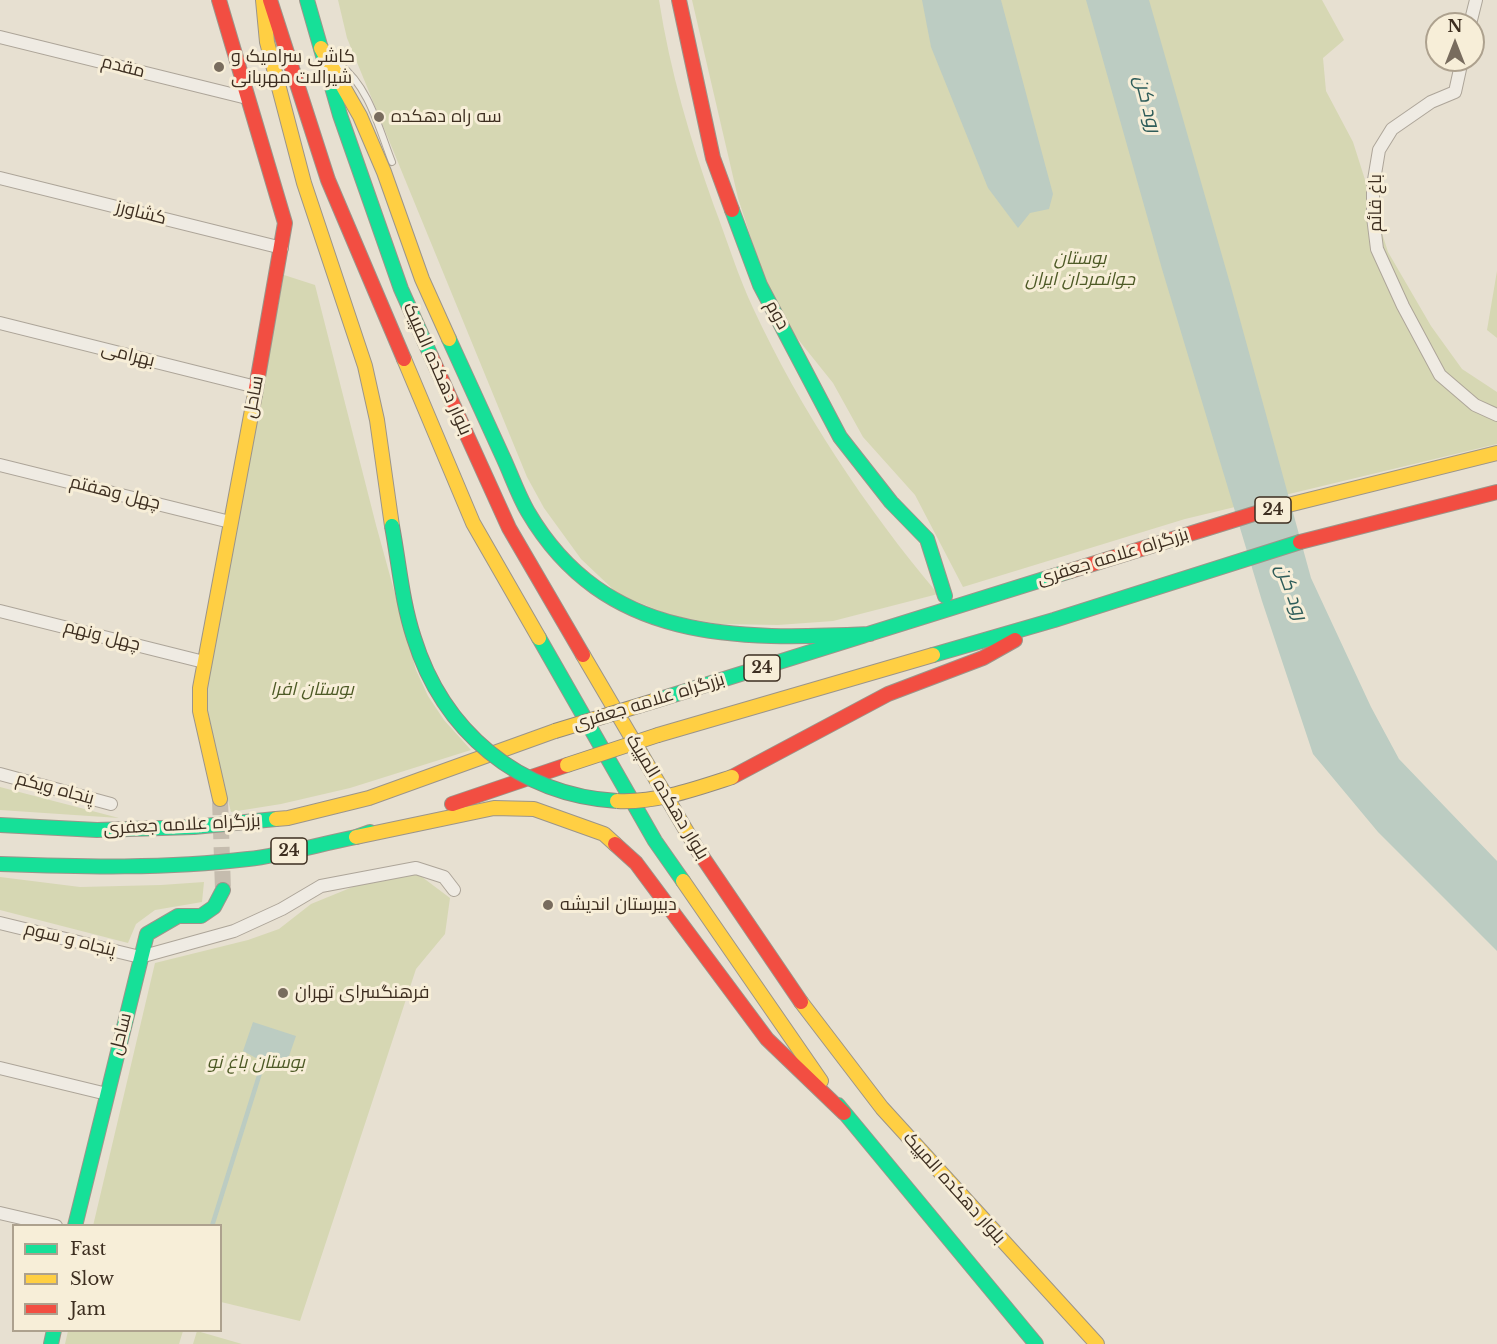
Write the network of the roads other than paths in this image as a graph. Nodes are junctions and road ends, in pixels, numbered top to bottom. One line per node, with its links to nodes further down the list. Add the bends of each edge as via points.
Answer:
1 (219, 0): 9 (main road, ساحل)
2 (263, 0): 24 (main road, bridge, via 267,42 304,183 366,366 392,526 418,650 437,691 459,722 510,768 533,780 584,796 633,802 670,796 732,777 888,694 983,658)
3 (270, 0): 39 (main road, بلوار دهکده المپیک, via 328,180 473,523 655,842)
4 (307, 0): 7 (main road, بلوار دهکده المپیک)
5 (679, 0): 22 (main road, دوم, via 713,158 760,285 840,437 891,502 927,539)
6 (0, 37): 9 (street, مقدم)
7 (322, 50): 10 (lane, via 346,69 365,94); 13 (main road, via 360,116); 44 (main road, بلوار دهکده المپیک, via 340,115 401,289 509,528 686,832 800,1001 882,1108)
8 (1459, 72): 17 (street, باغ قائم, via 1455,92 1431,102 1392,129 1378,150 1373,217 1377,249 1440,375 1475,405)
9 (247, 98): 14 (main road, ساحل, via 285,222)
10 (396, 173)
11 (0, 178): 14 (street, کشاورز)
12 (407, 211): 13 (lane)
13 (410, 244): 25 (main road, via 422,279 528,512 549,544 577,572 608,597 642,615 701,631 786,638)
14 (282, 249): 16 (main road, ساحل)
15 (0, 323): 16 (street, بهرامی)
16 (256, 387): 21 (main road, ساحل)
17 (1497, 415)
18 (1497, 453): 25 (main road, بزرگراه علامه جعفری / 24, via 1246,516)
19 (0, 465): 21 (street, چهل وهفتم)
20 (1497, 492): 24 (main road, بزرگراه علامه جعفری / 24, via 1298,543)
21 (230, 522): 26 (main road, ساحل)
22 (945, 596)
23 (0, 611): 26 (street, چهل ونهم)
24 (1054, 620): 31 (main road, بزرگراه علامه جعفری / 24, bridge, via 658,735)
25 (870, 634): 30 (main road, بزرگراه علامه جعفری / 24, bridge, via 555,731 369,798 288,818 194,827 97,830)
26 (204, 662): 28 (main road, ساحل, via 200,711)
27 (0, 774): 29 (street, پنجاه ویکم)
28 (220, 799)
29 (111, 804)
30 (0, 825)
31 (356, 837): 32 (main road, بزرگراه علامه جعفری / 24, via 250,859 182,865); 39 (main road, via 494,808 534,809 604,834 636,863 767,1040)
32 (0, 864)
33 (222, 890): 36 (main road, ساحل, via 214,907 201,916 178,916 147,934)
34 (454, 890): 36 (street, via 444,877 416,868 321,886 234,931)
35 (0, 923): 36 (street, پنجاه و سوم)
36 (140, 957): 38 (main road, ساحل)
37 (0, 1068): 38 (street)
38 (107, 1094): 42 (main road, ساحل)
39 (843, 1113): 43 (main road, بلوار دهکده المپیک)
40 (0, 1213): 41 (street)
41 (47, 1224)
42 (75, 1224)
43 (1036, 1344)
44 (1097, 1344)

